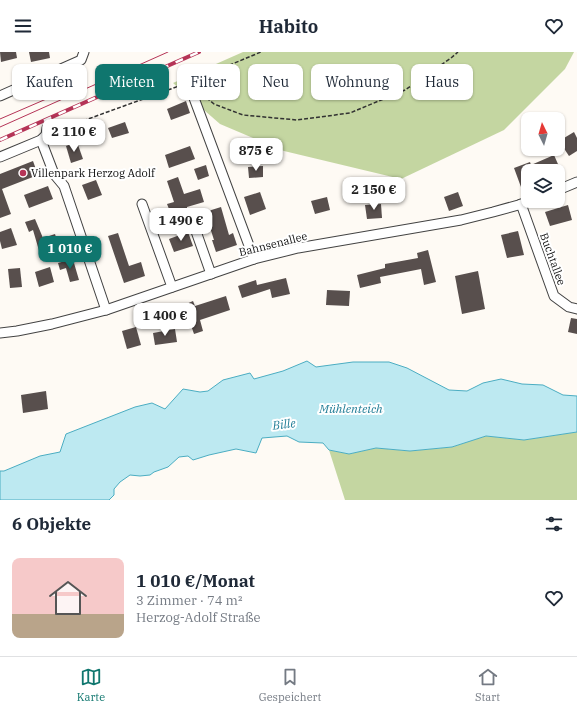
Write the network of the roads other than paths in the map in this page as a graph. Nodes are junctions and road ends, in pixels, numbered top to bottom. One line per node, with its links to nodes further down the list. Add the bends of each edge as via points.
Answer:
1 (82, 56): 2 (street)
2 (67, 64)
3 (12, 91): 4 (street)
4 (0, 96)
5 (195, 100): 13 (street)
6 (0, 157): 17 (street, via 45,134 54,174 64,186)
7 (577, 182): 8 (street)
8 (565, 187)
9 (142, 204): 15 (street)
10 (521, 204): 13 (street, Bahnsenallee, via 461,220 298,248)
11 (522, 208): 16 (street, Buchtallee, via 554,296 569,307)
12 (176, 220): 14 (street, via 189,217 192,220)
13 (254, 259): 14 (street, Bahnsenallee)
14 (211, 274): 15 (street, Bahnsenallee)
15 (172, 287): 17 (street, Bahnsenallee)
16 (577, 309)
17 (106, 310): 18 (street, Bahnsenallee, via 52,324)
18 (0, 333)

